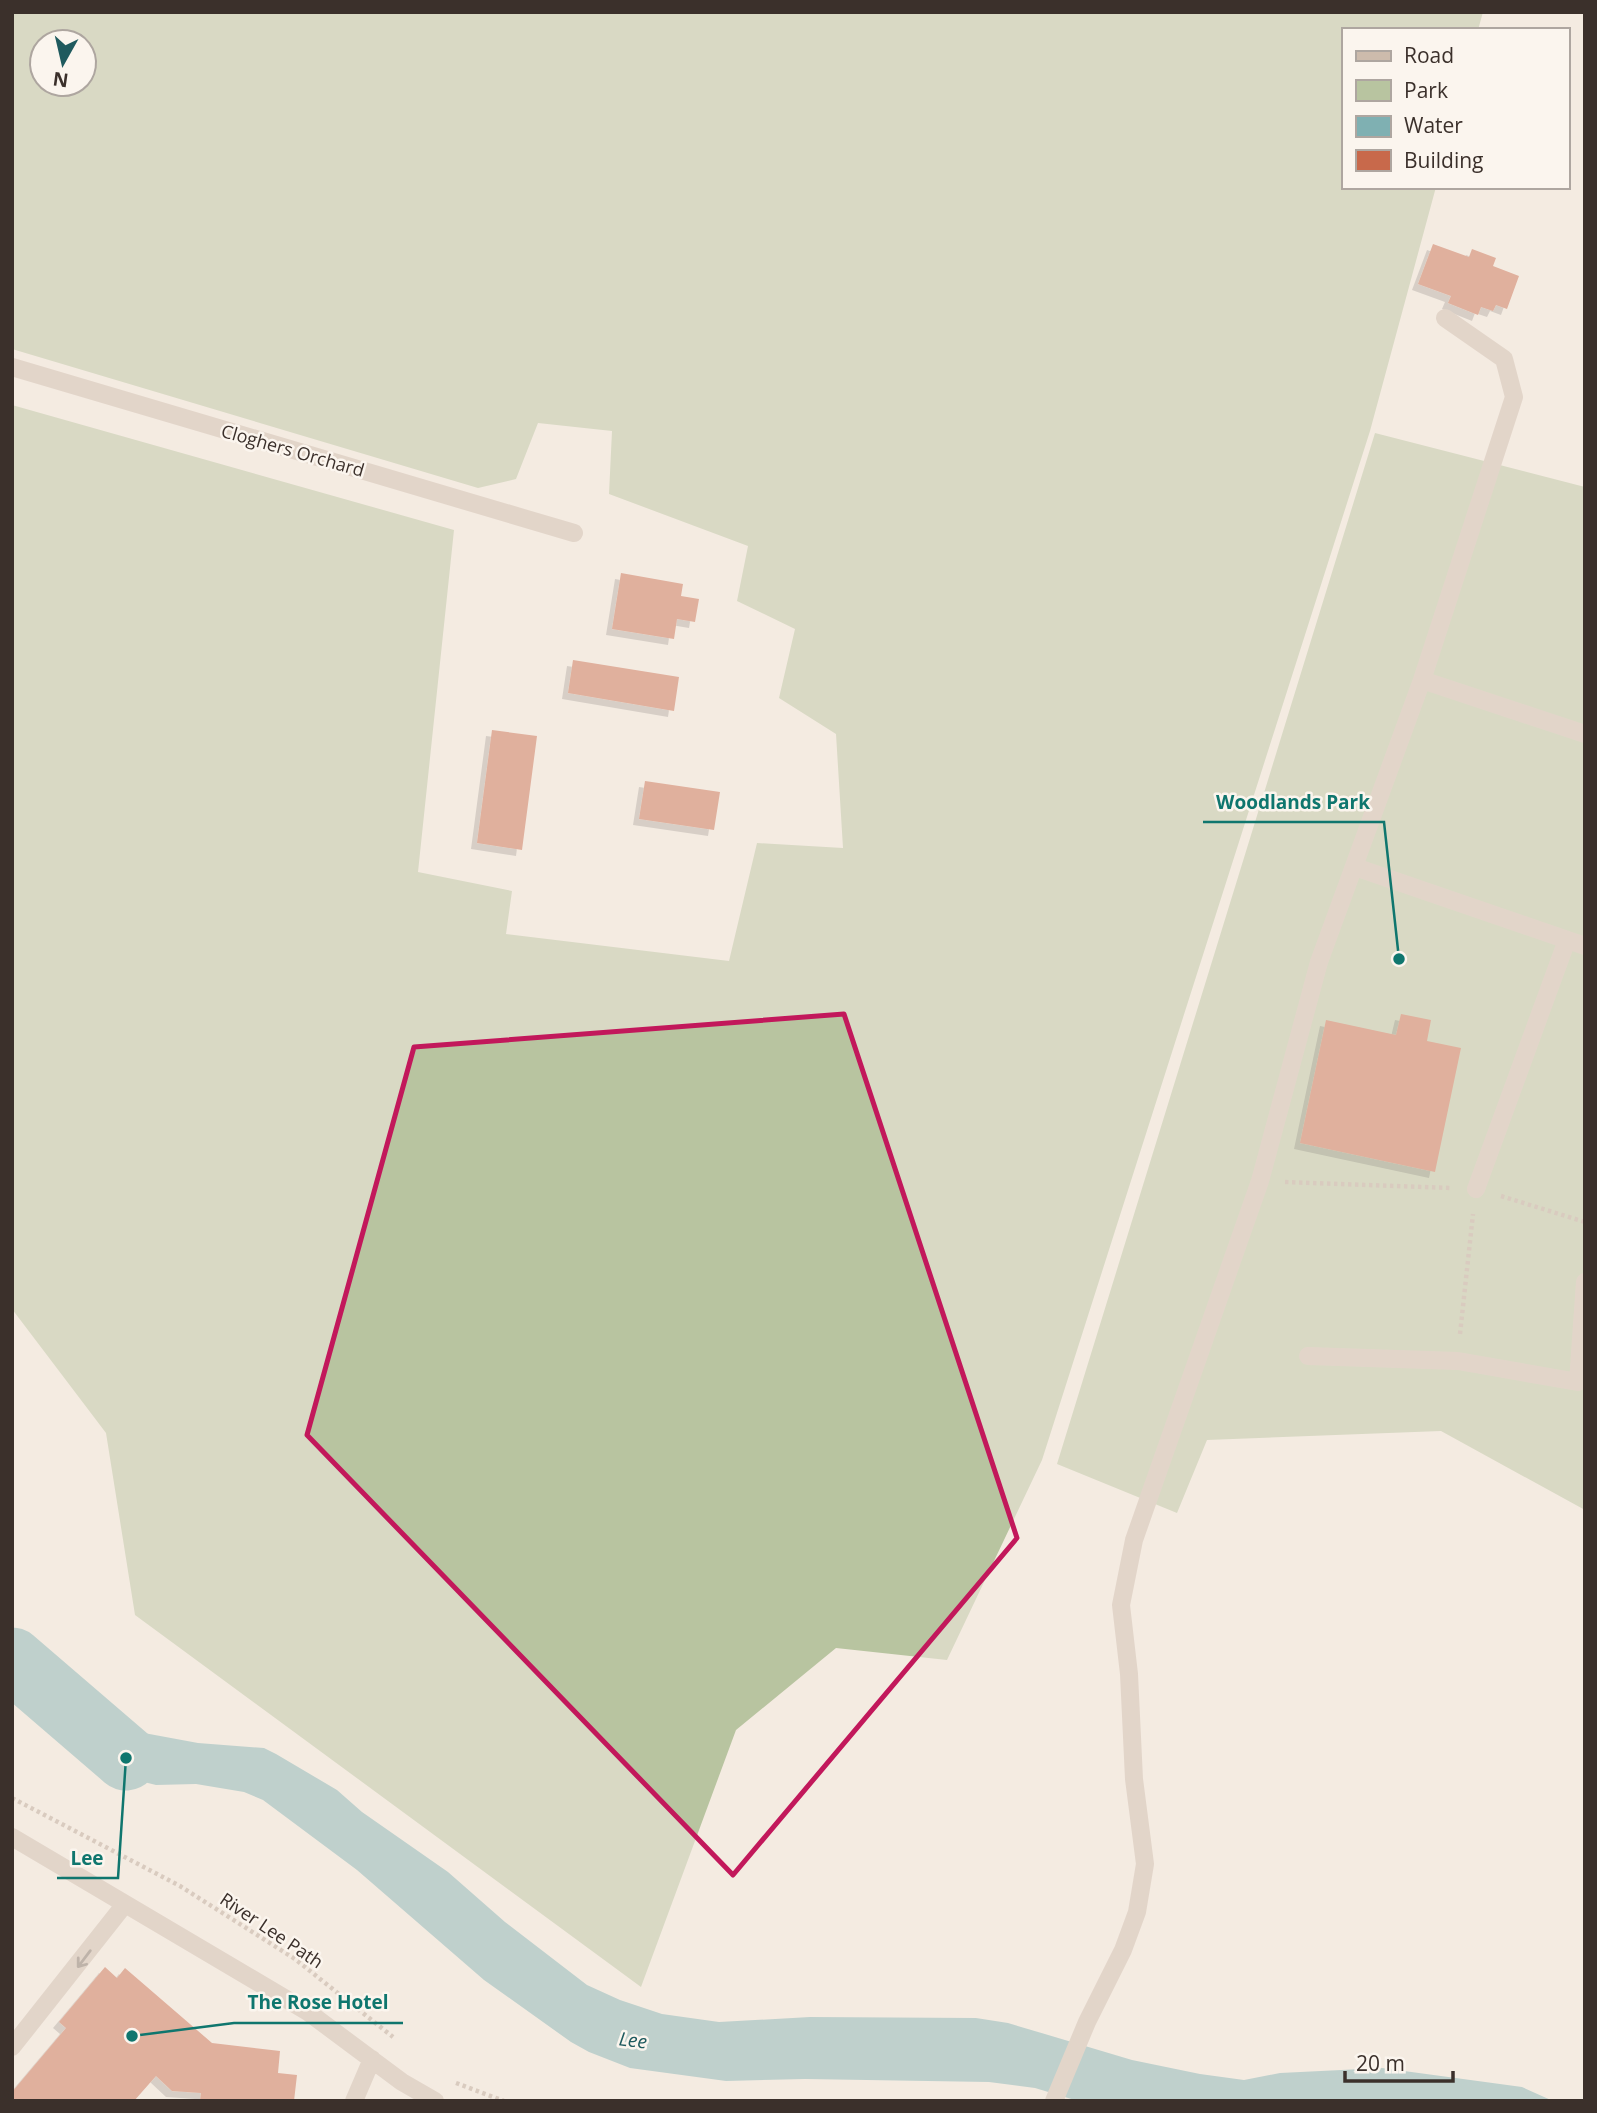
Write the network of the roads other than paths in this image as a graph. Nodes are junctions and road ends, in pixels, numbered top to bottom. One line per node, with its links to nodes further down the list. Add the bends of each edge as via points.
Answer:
1 (1446, 317): 4 (street, via 1504,359 1514,397)
2 (12, 367): 3 (street, Cloghers Orchard)
3 (574, 533)
4 (1422, 680): 5 (street); 6 (street)
5 (1585, 734)
6 (1354, 867): 7 (street); 18 (street, via 1320,962 1260,1181 1132,1553 1121,1605 1145,1864 1137,1912 1123,1950)
7 (1567, 940): 8 (street); 9 (street)
8 (1585, 946)
9 (1476, 1189)
10 (1585, 1282): 11 (street, via 1578,1382 1458,1362)
11 (1308, 1356)
12 (12, 1836): 13 (street)
13 (125, 1904): 14 (street, one-way to 14); 15 (street, via 308,2012)
14 (12, 2047)
15 (372, 2059): 16 (street); 17 (street)
16 (354, 2101)
17 (435, 2101)
18 (1054, 2101)

